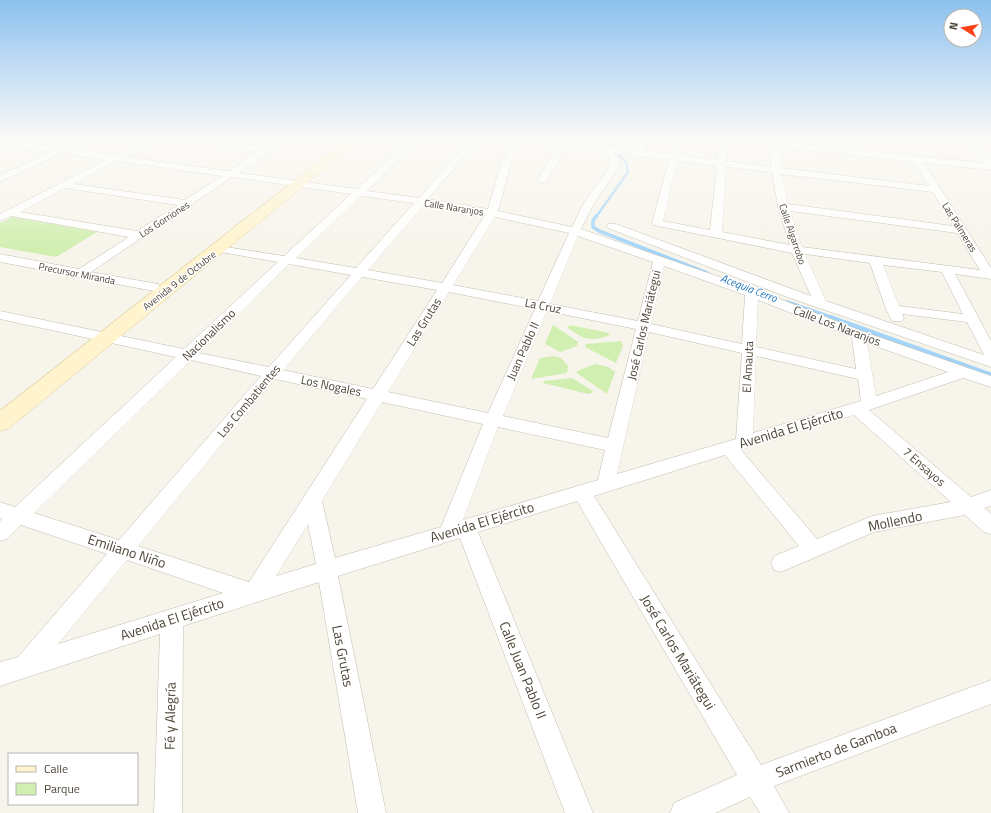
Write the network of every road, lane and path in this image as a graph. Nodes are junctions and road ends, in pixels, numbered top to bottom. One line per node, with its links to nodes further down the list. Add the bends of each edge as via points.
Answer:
1 (83, 175): 18 (street)
2 (230, 175): 22 (street, Los Gorriones)
3 (238, 175): 17 (street, Calle Naranjos)
4 (304, 175): 17 (street, Avenida 9 de Octubre)
5 (306, 175): 17 (street, Avenida 9 de Octubre)
6 (378, 175): 20 (street, Nacionalismo)
7 (444, 175): 21 (street, Los Combatientes)
8 (502, 175): 24 (street, Las Grutas)
9 (545, 175): 16 (street)
10 (609, 175): 28 (street, Juan Pablo II, via 589,203)
11 (669, 175): 29 (street, via 657,223)
12 (721, 175): 29 (street)
13 (777, 175): 23 (street, Calle Algarrobo)
14 (816, 175): 19 (street)
15 (927, 175): 19 (street, Las Palmeras)
16 (542, 180)
17 (295, 183): 20 (street, Calle Naranjos); 31 (street, Avenida 9 de Octubre); 43 (street, Avenida 9 de Octubre)
18 (64, 185): 22 (street); 25 (street)
19 (937, 190): 27 (street, Las Palmeras)
20 (360, 192): 21 (street, Calle Naranjos); 34 (street, Nacionalismo)
21 (421, 201): 24 (street, Calle Naranjos); 41 (street, Los Combatientes)
22 (188, 203): 30 (street, Los Gorriones)
23 (782, 207): 27 (street); 32 (street, Calle Algarrobo)
24 (492, 213): 28 (street, Calle Naranjos); 44 (street, Las Grutas)
25 (5, 215): 30 (street)
26 (612, 226): 46 (street)
27 (962, 230): 42 (street, Las Palmeras)
28 (575, 232): 35 (street, Calle Los Naranjos); 47 (street, Juan Pablo II)
29 (716, 234): 32 (street)
30 (139, 235): 40 (street, Los Gorriones)
31 (219, 249): 34 (street, La Cruz); 55 (street, Avenida 9 de Octubre)
32 (796, 250): 36 (street); 46 (street, Calle Algarrobo)
33 (0, 258): 37 (street, Precursor Miranda)
34 (287, 260): 41 (street, La Cruz); 58 (street, Nacionalismo)
35 (659, 260): 45 (street, Calle Los Naranjos); 51 (street, José Carlos Mariátegui)
36 (875, 260): 38 (street); 48 (street)
37 (16, 261): 39 (street); 40 (street, Precursor Miranda)
38 (946, 269): 42 (street); 50 (street)
39 (0, 271)
40 (81, 273): 43 (street, Precursor Miranda)
41 (359, 273): 44 (street, La Cruz); 61 (street, Los Combatientes)
42 (990, 275)
43 (154, 287): 55 (street, Avenida 9 de Octubre)
44 (445, 287): 47 (street, La Cruz); 64 (street, Las Grutas)
45 (752, 293): 54 (street, Calle Los Naranjos); 56 (street, El Amauta)
46 (820, 303): 53 (street)
47 (543, 306): 51 (street, La Cruz); 67 (street, Juan Pablo II)
48 (893, 309): 50 (street); 53 (street)
49 (7, 316): 52 (street); 55 (street, Los Nogales)
50 (973, 319): 57 (street)
51 (643, 326): 56 (street, La Cruz); 70 (street, José Carlos Mariátegui)
52 (0, 327)
53 (903, 332): 59 (street)
54 (859, 335): 60 (street, Calle Los Naranjos); 62 (street)
55 (99, 336): 58 (street, Los Nogales); 65 (street, Avenida 9 de Octubre); 68 (street, Avenida 9 de Octubre)
56 (749, 349): 62 (street, La Cruz); 69 (street, El Amauta)
57 (991, 354)
58 (188, 355): 61 (street, Los Nogales); 77 (street, Nacionalismo)
59 (991, 362)
60 (964, 372): 63 (street, Calle Los Naranjos); 66 (street, Avenida El Ejército)
61 (272, 373): 64 (street, Los Nogales); 82 (street, Los Combatientes)
62 (865, 376): 66 (street)
63 (991, 382)
64 (377, 396): 67 (street, Los Nogales); 74 (street, Las Grutas)
65 (0, 405)
66 (863, 406): 69 (street, Avenida El Ejército); 75 (street, 7 Ensayos)
67 (493, 420): 70 (street, Los Nogales); 79 (street, Juan Pablo II)
68 (0, 423)
69 (736, 444): 71 (street, Avenida El Ejército); 81 (street)
70 (615, 446): 71 (street, José Carlos Mariátegui)
71 (606, 484): 72 (street, Avenida El Ejército)
72 (581, 491): 79 (street, Avenida El Ejército); 90 (street, José Carlos Mariátegui)
73 (991, 498): 75 (street, Mollendo)
74 (312, 500): 84 (street, Las Grutas); 85 (street, Las Grutas)
75 (969, 506): 78 (street, 7 Ensayos); 81 (street, Mollendo, via 872,524)
76 (0, 510): 77 (street, Emiliano Niño)
77 (19, 516): 80 (street, Nacionalismo); 82 (street, Emiliano Niño)
78 (991, 526)
79 (457, 530): 84 (street, Avenida El Ejército); 93 (street, Calle Juan Pablo II)
80 (0, 533)
81 (814, 549): 83 (street, Mollendo)
82 (123, 550): 85 (street, Emiliano Niño); 87 (street, Los Combatientes)
83 (781, 562)
84 (327, 570): 85 (street, Avenida El Ejército); 92 (street, Las Grutas)
85 (254, 593): 86 (street, Avenida El Ejército)
86 (172, 620): 87 (street, Avenida El Ejército); 91 (street, Fé y Alegría)
87 (25, 666): 88 (street, Avenida El Ejército)
88 (0, 674)
89 (991, 692): 90 (street, Sarmierto de Gamboa)
90 (756, 780): 94 (street, Sarmierto de Gamboa); 95 (street, José Carlos Mariátegui)
91 (168, 813)
92 (372, 813)
93 (580, 813)
94 (684, 813)
95 (775, 813)

